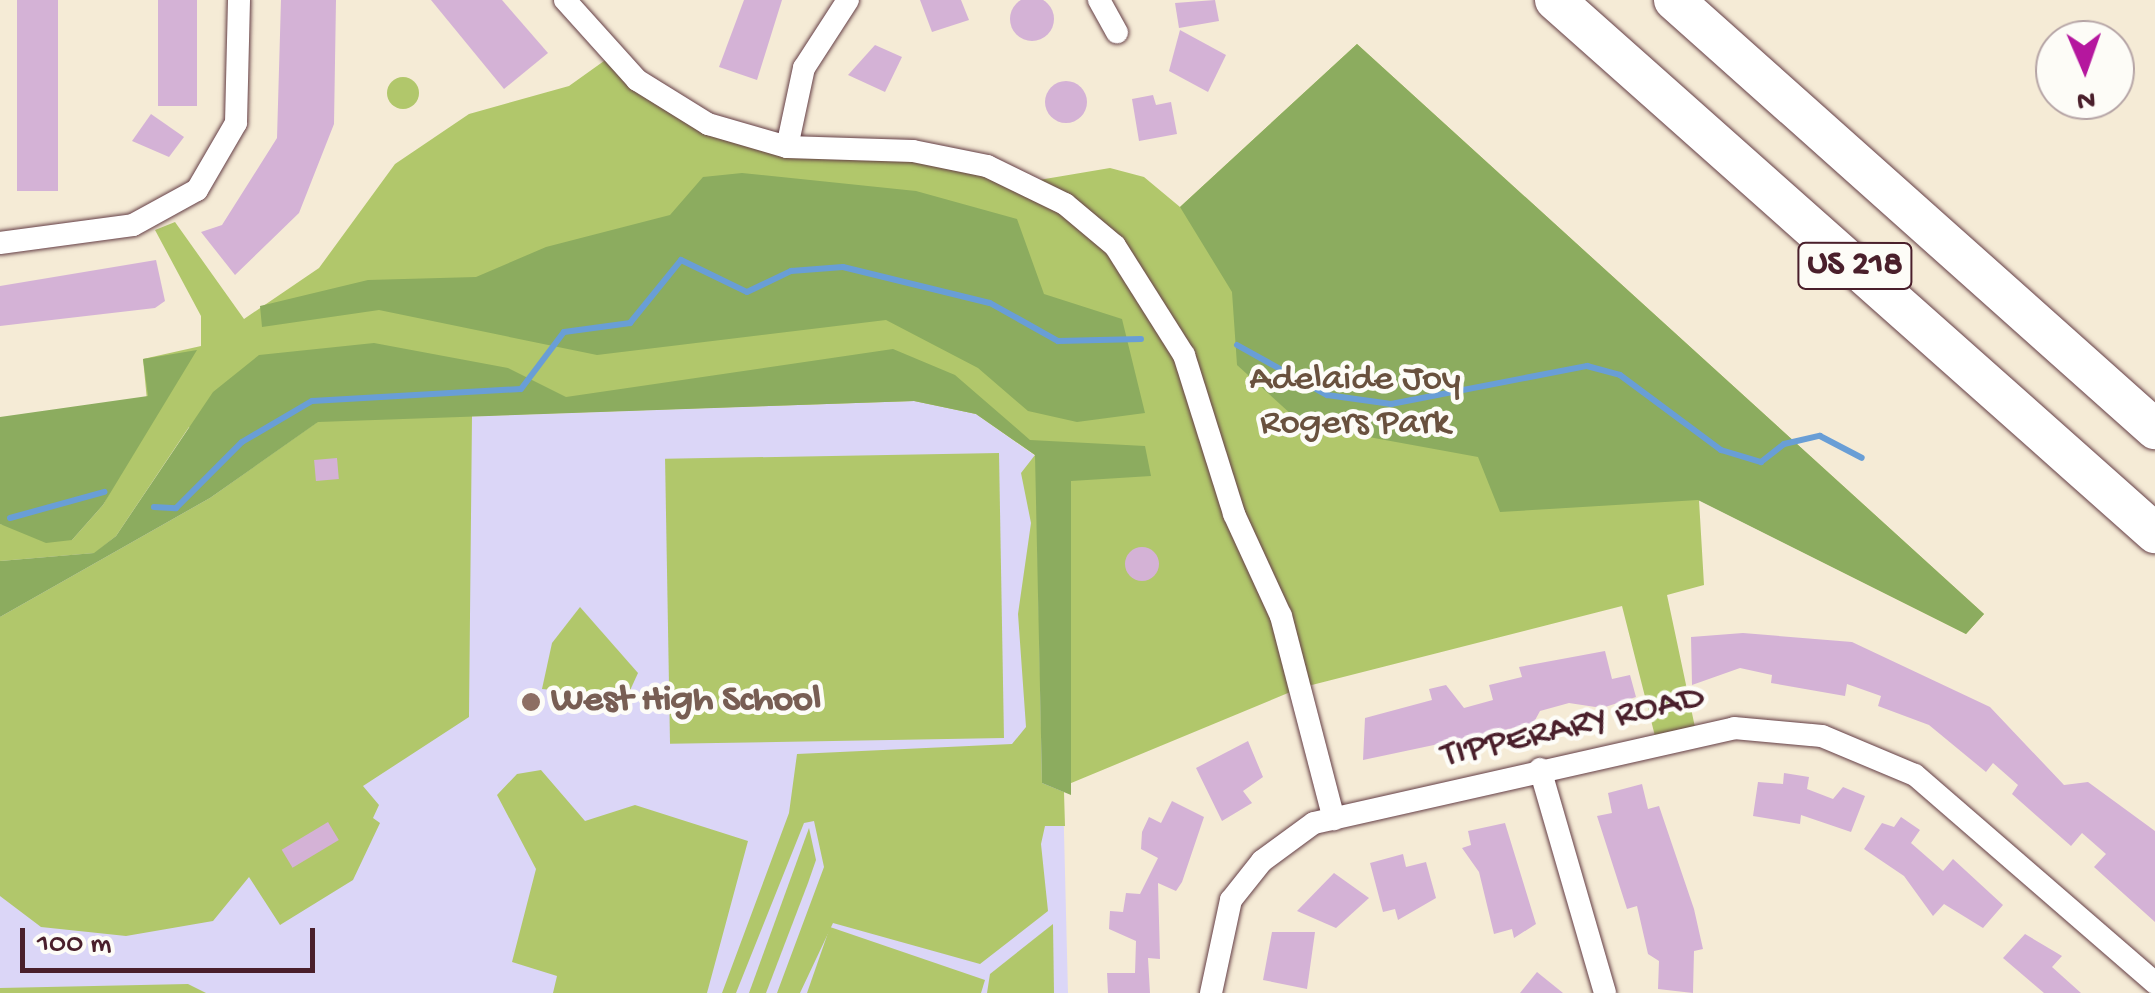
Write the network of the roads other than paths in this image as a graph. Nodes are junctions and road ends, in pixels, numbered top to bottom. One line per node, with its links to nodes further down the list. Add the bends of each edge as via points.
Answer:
1 (239, 0): 9 (street, via 236,123 197,190 133,225)
2 (565, 0): 8 (street, via 611,56 672,105)
3 (848, 0): 8 (street, via 804,68)
4 (1099, 0): 7 (street)
5 (1555, 0): 11 (highway, US 218)
6 (1674, 0): 10 (highway, US 218)
7 (1117, 32)
8 (787, 147): 13 (street, via 912,151 987,166 1065,204 1143,279 1184,356 1234,514 1281,616)
9 (0, 243)
10 (2155, 429)
11 (2155, 533)
12 (1540, 769): 13 (street, TIPPERARY ROAD); 14 (street, TIPPERARY ROAD, via 1734,728 1854,746 1942,794); 16 (street)
13 (1334, 819): 15 (street, TIPPERARY ROAD, via 1291,838 1243,882 1216,939)
14 (2155, 983)
15 (1210, 993)
16 (1605, 993)

